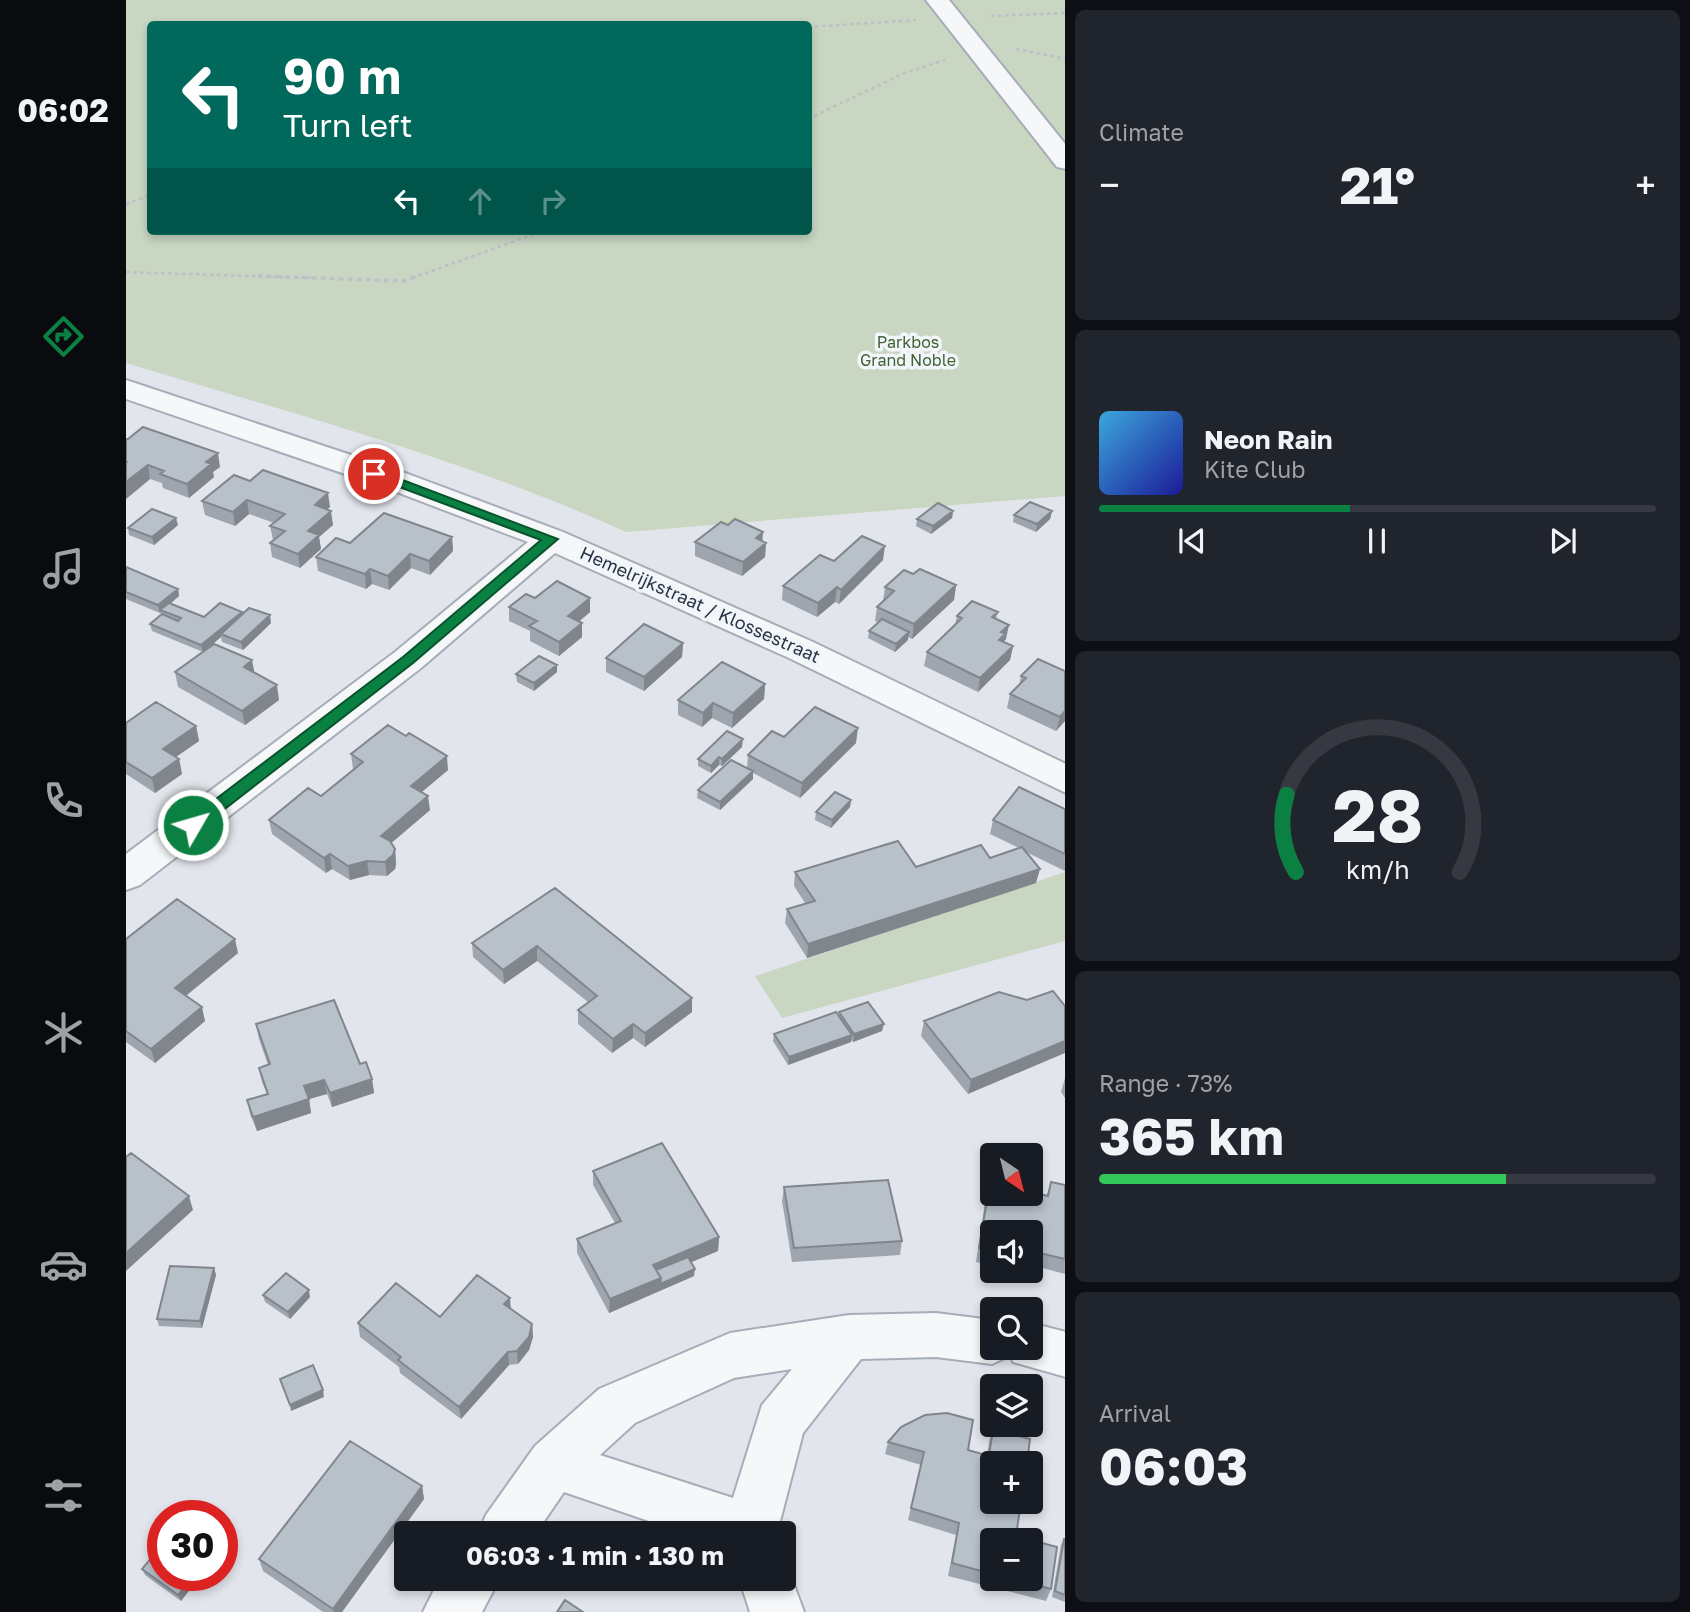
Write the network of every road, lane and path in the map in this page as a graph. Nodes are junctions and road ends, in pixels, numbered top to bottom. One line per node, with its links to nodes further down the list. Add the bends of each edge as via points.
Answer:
1 (944, 9): 2 (path); 3 (path); 4 (street)
2 (1065, 13)
3 (812, 26)
4 (979, 53): 5 (path, via 907,72); 6 (street)
5 (812, 117)
6 (1065, 162)
7 (147, 196): 8 (path)
8 (126, 204)
9 (532, 235): 10 (path, via 404,281)
10 (126, 272)
11 (126, 389): 12 (street, Hemelrijkstraat / Klossestraat)
12 (551, 539): 13 (street, Hemelrijkstraat / Klossestraat, via 801,650); 14 (street, via 408,660)
13 (1065, 780)
14 (126, 875)
15 (849, 1337): 16 (street, via 936,1335); 19 (street, via 730,1356 617,1406); 22 (street, via 780,1422)
16 (980, 1340)
17 (1043, 1349): 18 (street)
18 (1065, 1355)
19 (553, 1464): 20 (street); 21 (street)
20 (513, 1521)
21 (720, 1521)
22 (752, 1521)
23 (464, 1591): 25 (street)
24 (770, 1591): 26 (street)
25 (450, 1612)
26 (777, 1612)

